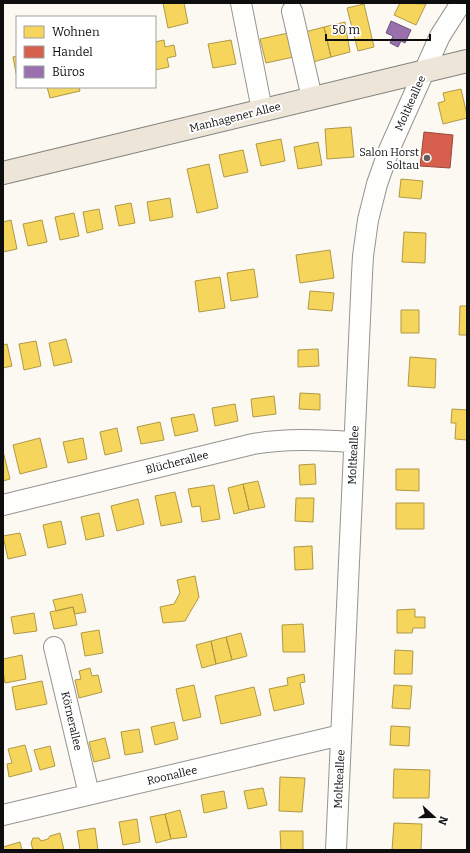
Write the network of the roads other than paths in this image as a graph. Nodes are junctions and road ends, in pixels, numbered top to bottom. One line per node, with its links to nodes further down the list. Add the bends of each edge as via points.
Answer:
1 (241, 3): 9 (street)
2 (461, 3): 7 (street, Moltkeallee, via 440,36)
3 (464, 3): 5 (street)
4 (292, 11): 8 (street)
5 (467, 20)
6 (467, 60): 7 (main road, Manhagener Allee)
7 (424, 71): 8 (main road, Manhagener Allee); 11 (street, Moltkeallee, via 389,150 368,220 363,256)
8 (312, 98): 9 (main road, Manhagener Allee)
9 (262, 110): 10 (main road, Manhagener Allee)
10 (3, 174)
11 (354, 442): 12 (street, Blücherallee, via 298,439 268,441); 14 (street, Moltkeallee)
12 (3, 505)
13 (54, 648): 15 (street, Körnerallee)
14 (341, 735): 15 (street, Roonallee); 17 (street, Moltkeallee)
15 (89, 794): 16 (street, Roonallee)
16 (3, 815)
17 (336, 850)

